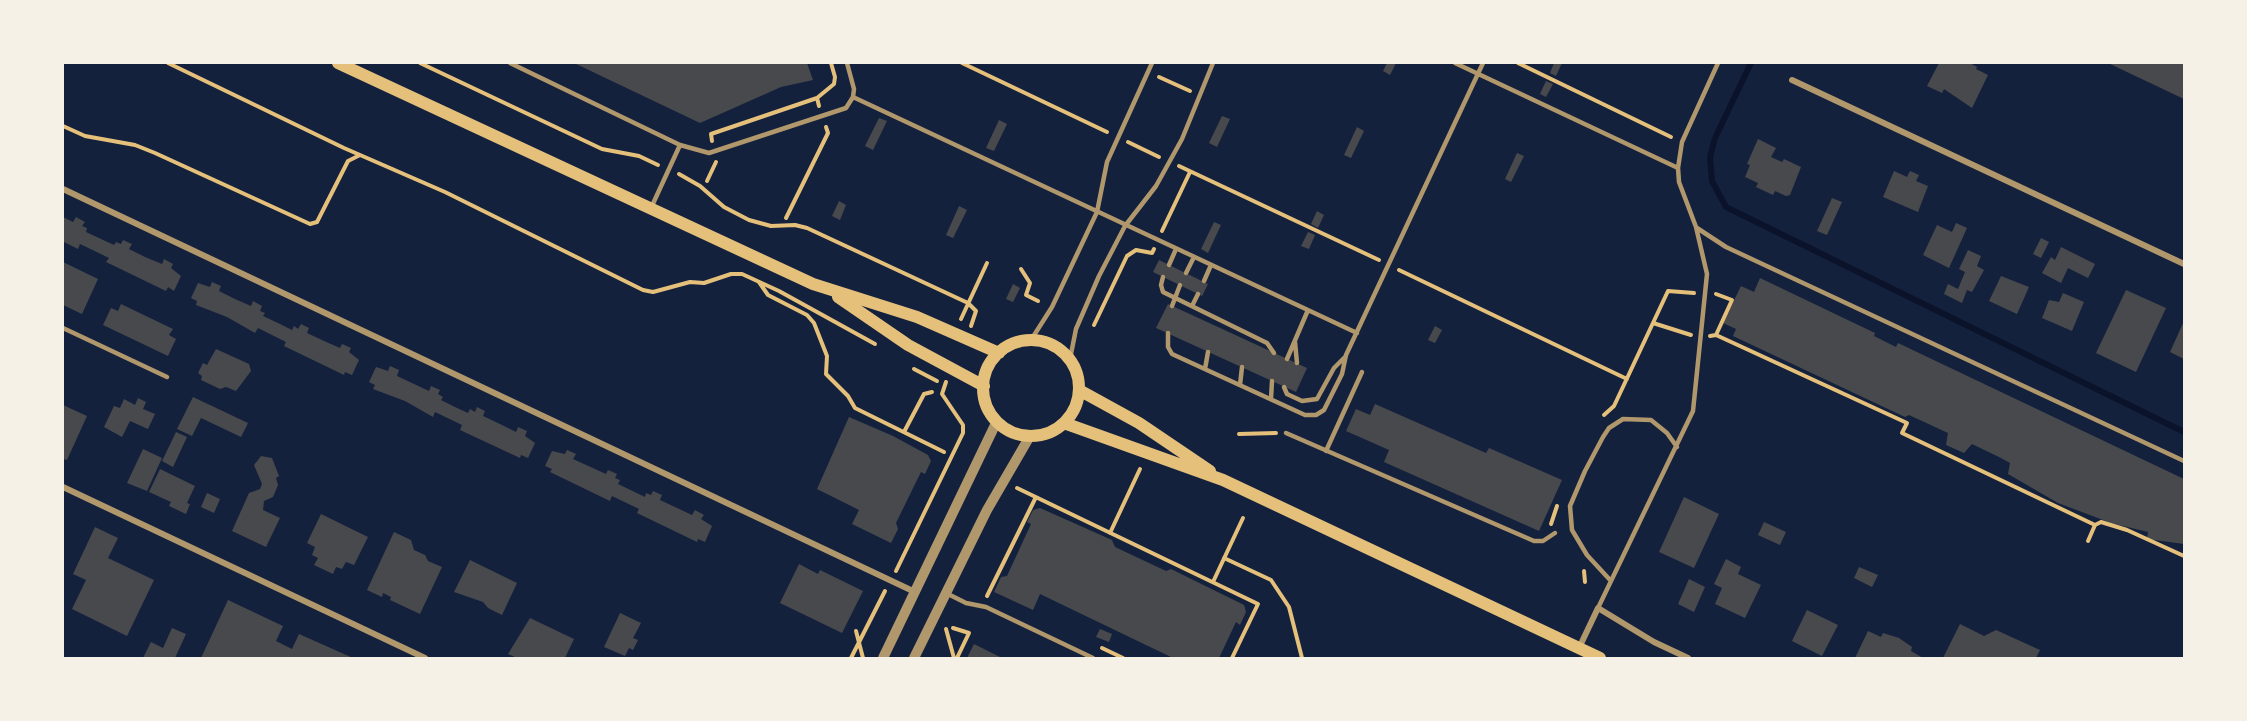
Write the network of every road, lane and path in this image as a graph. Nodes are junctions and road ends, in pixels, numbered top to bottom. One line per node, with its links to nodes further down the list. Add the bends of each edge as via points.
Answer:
1 (168, 63): 24 (path)
2 (338, 63): 31 (main road)
3 (420, 63): 26 (path, via 602,148 639,156)
4 (510, 63): 23 (lane)
5 (831, 63): 19 (path, via 834,84 817,98)
6 (847, 63): 17 (lane)
7 (962, 63): 21 (path)
8 (1152, 63): 14 (lane)
9 (1213, 63): 18 (lane)
10 (1455, 63): 15 (lane)
11 (1483, 63): 15 (lane)
12 (1518, 63): 22 (path)
13 (1718, 63): 22 (lane)
14 (1147, 71): 18 (path); 21 (lane)
15 (1478, 74): 27 (lane); 43 (lane)
16 (1792, 80): 40 (street)
17 (853, 97): 19 (lane, via 846,108); 32 (lane)
18 (1201, 97): 25 (lane)
19 (823, 117): 23 (lane, via 715,152 703,153); 33 (path, via 828,133)
20 (63, 126): 24 (path, via 85,136 155,153 306,224 317,222 348,161)
21 (1117, 137): 25 (path); 32 (lane, via 1107,162)
22 (1682, 142): 27 (lane)
23 (680, 145): 31 (lane)
24 (361, 155): 47 (path, via 644,290 653,292 690,282 705,283 731,274 742,274)
25 (1170, 162): 28 (path); 34 (lane)
26 (660, 166)
27 (1678, 168): 35 (lane, via 1679,182)
28 (1190, 172): 36 (path); 43 (path)
29 (678, 174): 54 (path, via 749,220 771,226 801,226)
30 (63, 189): 122 (street)
31 (650, 209): 50 (main road)
32 (1097, 212): 34 (lane); 69 (lane, via 1052,307)
33 (786, 218)
34 (1125, 226): 36 (lane); 76 (lane, via 1079,319)
35 (1696, 227): 102 (lane, via 1707,274 1693,411); 105 (lane, via 1726,248)
36 (1158, 241): 37 (lane); 61 (path, via 1152,253 1136,250 1127,256)
37 (1176, 249): 38 (lane); 41 (lane)
38 (1194, 257): 42 (lane); 45 (lane)
39 (987, 263): 54 (path)
40 (2184, 264)
41 (1169, 265)
42 (1211, 265): 48 (lane); 57 (lane)
43 (1389, 265): 66 (lane); 85 (path)
44 (1021, 269): 53 (path, via 1030,283 1026,295)
45 (1186, 273)
46 (1163, 277): 52 (lane, via 1162,290)
47 (759, 282): 71 (path); 98 (path, via 768,295 807,315 814,323 827,356 826,374 849,396 855,408)
48 (1204, 282)
49 (1180, 285): 52 (lane)
50 (827, 290): 74 (main road, via 917,317); 89 (main road, via 908,345)
51 (1198, 294): 56 (lane)
52 (1175, 298): 55 (lane); 56 (lane)
53 (1038, 301)
54 (968, 303): 59 (path); 63 (path, via 976,311)
55 (1172, 306)
56 (1192, 306): 58 (lane)
57 (1308, 310): 66 (lane); 70 (lane)
58 (1214, 317): 60 (lane); 64 (lane)
59 (961, 319)
60 (1213, 324)
61 (1094, 325)
62 (63, 328): 83 (lane)
63 (969, 330)
64 (1245, 332): 68 (lane); 73 (lane, via 1271,345)
65 (1168, 333): 81 (lane, via 1172,354)
66 (1357, 333): 75 (lane)
67 (1716, 335): 112 (path, via 1907,423 1902,433)
68 (1245, 339)
69 (1031, 340): 74 (main road); 76 (main road, via 1053,345)
70 (1295, 341): 77 (lane); 78 (lane)
71 (885, 349)
72 (1208, 352): 81 (lane)
73 (1274, 352)
74 (999, 353): 89 (main road, via 988,368)
75 (1346, 355): 94 (lane, via 1317,399 1307,402); 95 (lane, via 1342,374 1321,412 1305,415)
76 (1070, 359): 91 (main road)
77 (1287, 359)
78 (1297, 363)
79 (1242, 367): 88 (lane)
80 (912, 368): 86 (path)
81 (1205, 369): 88 (lane)
82 (1362, 372): 103 (lane)
83 (167, 377)
84 (947, 379): 118 (path, via 942,394 963,425 963,433)
85 (1627, 379)
86 (937, 381)
87 (1272, 381): 95 (lane)
88 (1240, 385): 95 (lane)
89 (984, 387): 96 (main road)
90 (1284, 387): 94 (lane)
91 (1079, 390): 97 (main road, via 1077,403); 107 (main road, via 1139,423)
92 (1293, 391): 94 (lane)
93 (932, 392): 98 (path, via 924,394)
94 (1294, 398)
95 (1271, 399)
96 (997, 421): 101 (main road, via 1016,433); 122 (street)
97 (1064, 423): 101 (main road, via 1054,430); 107 (main road)
98 (904, 432): 104 (path)
99 (1286, 433): 100 (path); 103 (lane)
100 (1239, 434)
101 (1030, 435): 123 (street, via 1007,471)
102 (1677, 447): 119 (lane); 119 (lane, via 1651,420 1623,419 1609,428 1585,471 1570,506 1572,530 1587,555)
103 (1326, 451): 114 (lane, via 1534,541 1543,541)
104 (944, 452)
105 (2184, 461)
106 (1140, 469): 113 (path)
107 (1223, 480): 130 (main road)
108 (63, 487): 131 (street)
109 (1017, 488): 110 (path)
110 (1036, 497): 113 (path); 124 (path, via 989,594)
111 (1243, 518): 117 (path)
112 (2095, 525): 115 (path); 116 (path, via 2102,522 2127,530)
113 (1110, 533): 120 (path)
114 (1555, 533)
115 (2088, 541)
116 (2184, 556)
117 (1224, 558): 120 (path); 139 (path, via 1271,580 1289,607)
118 (899, 565)
119 (1611, 581): 125 (lane)
120 (1213, 582): 138 (path, via 1258,604)
121 (889, 584): 129 (path)
122 (915, 592): 134 (street)
123 (946, 593): 135 (street); 137 (lane, via 986,607)
124 (978, 596)
125 (1598, 608): 130 (street); 141 (street)
126 (953, 628): 136 (path, via 969,633)
127 (946, 629): 136 (path)
128 (856, 631): 129 (path)
129 (859, 643): 132 (path); 133 (path)
130 (1579, 648): 140 (main road)
131 (425, 658)
132 (851, 658)
133 (863, 658)
134 (883, 658)
135 (914, 658)
136 (955, 658)
137 (1093, 658)
138 (1232, 658)
139 (1302, 658)
140 (1600, 658)
141 (1688, 658)

